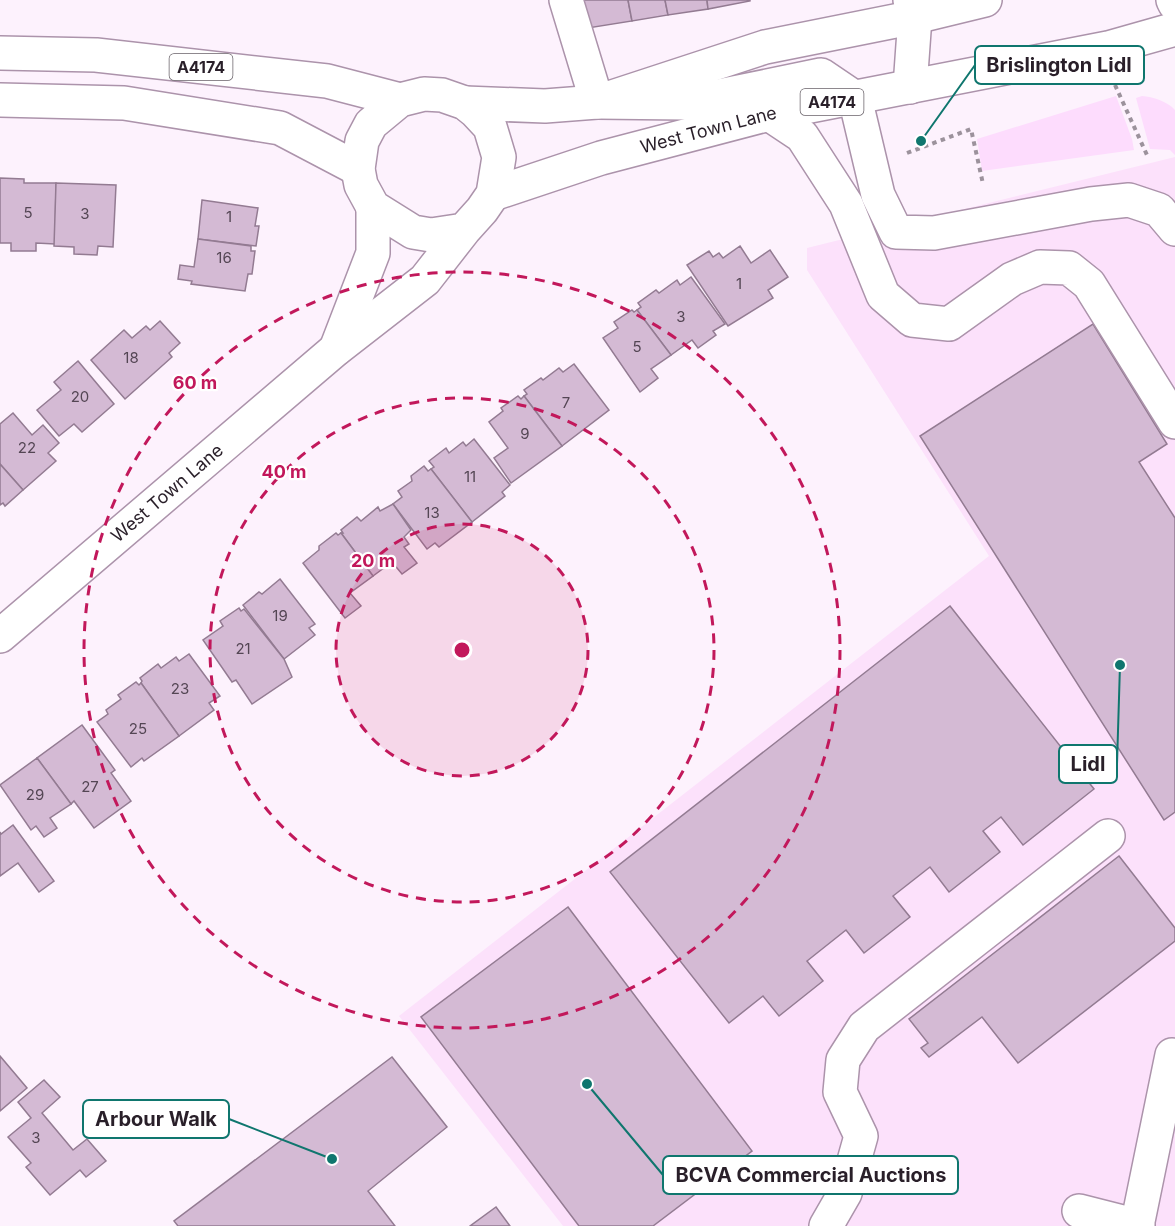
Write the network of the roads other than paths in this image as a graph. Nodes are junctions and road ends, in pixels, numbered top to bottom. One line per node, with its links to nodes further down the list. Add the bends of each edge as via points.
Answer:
1 (566, 0): 10 (main road)
2 (985, 0): 3 (main road, A4174)
3 (912, 9): 6 (main road); 10 (main road, A4174, via 765,47)
4 (1175, 29): 6 (main road, West Town Lane / A4174, via 1108,48)
5 (0, 53): 9 (main road, A4174, via 96,55 327,81)
6 (910, 87): 7 (main road, West Town Lane / A4174)
7 (855, 98): 10 (main road, via 821,75 685,104); 12 (main road, West Town Lane / A4174); 16 (main road, via 878,195 896,232 934,233 1129,200 1159,210)
8 (0, 100): 13 (main road, via 124,103 280,128)
9 (400, 100): 11 (main road, A4174, via 424,94 442,95); 13 (main road, A4174, via 371,124 362,141)
10 (597, 102): 11 (main road, A4174, via 545,106)
11 (465, 104): 14 (main road, A4174, via 490,127 499,158)
12 (769, 114): 14 (main road, West Town Lane / A4174, via 601,158); 19 (main road, via 802,136 846,204 883,295 912,320 949,324 1012,279 1040,267 1070,268 1089,284)
13 (358, 169): 15 (main road, A4174)
14 (493, 194): 17 (main road, A4174)
15 (373, 207): 17 (main road, via 413,232 431,235); 18 (main road, West Town Lane, via 373,253)
16 (1175, 229)
17 (464, 230): 18 (main road, West Town Lane, via 424,280)
18 (335, 350): 20 (main road, West Town Lane)
19 (1175, 422)
20 (0, 636)
21 (1108, 836): 24 (main road, via 864,1027 843,1060 840,1092 861,1136 845,1193)
22 (1172, 1055): 25 (main road)
23 (1079, 1211): 25 (main road)
24 (826, 1226)
25 (1138, 1226)

